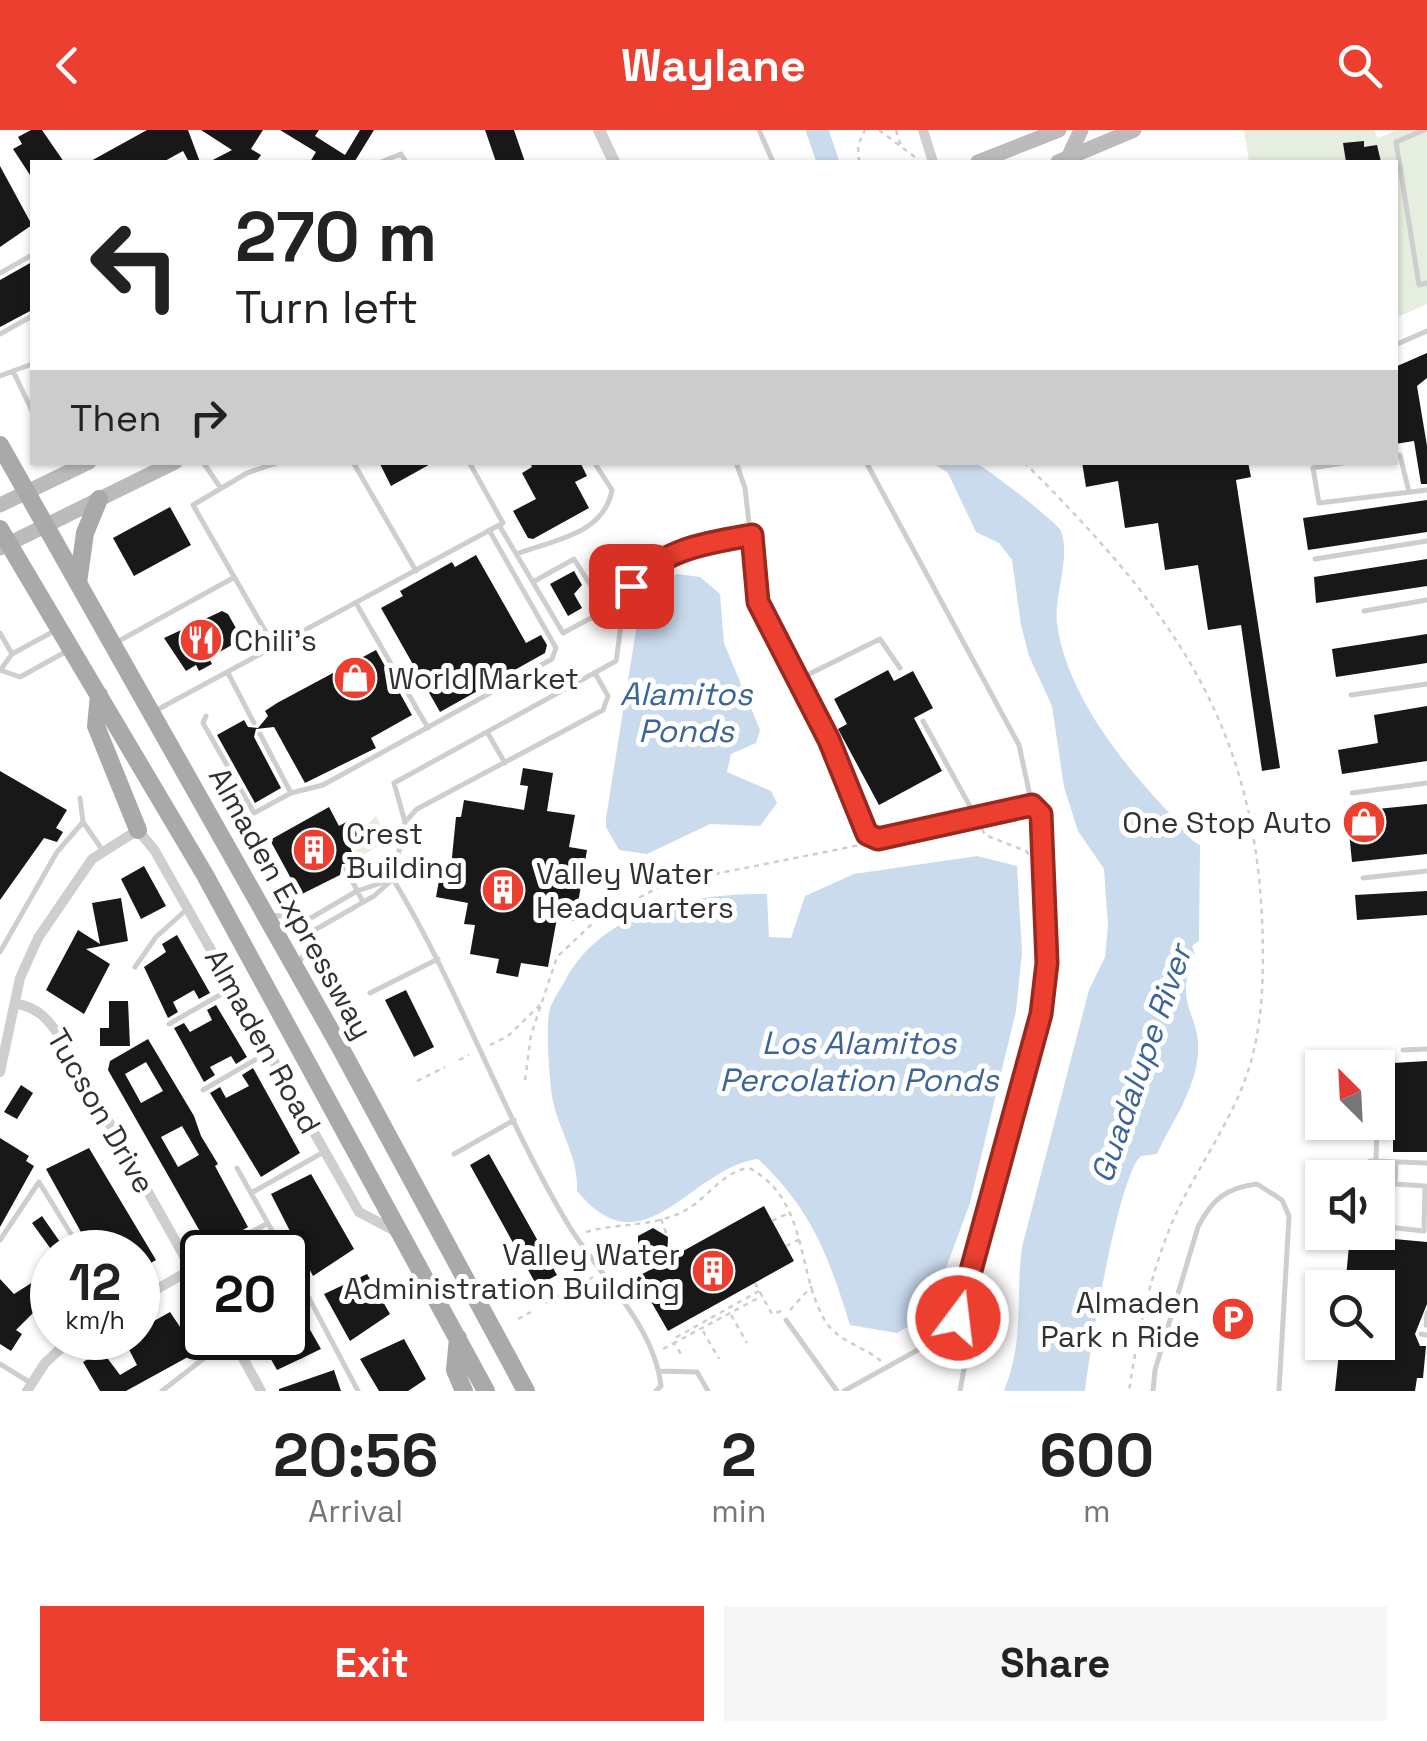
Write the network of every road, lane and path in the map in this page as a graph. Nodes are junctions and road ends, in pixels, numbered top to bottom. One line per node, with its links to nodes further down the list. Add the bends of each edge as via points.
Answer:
1 (599, 130): 15 (street)
2 (759, 130): 16 (lane)
3 (865, 130): 17 (path)
4 (879, 130): 11 (path)
5 (896, 130): 11 (path)
6 (923, 130): 18 (street)
7 (1059, 130): 19 (main road)
8 (1081, 130): 20 (main road)
9 (1134, 130): 20 (main road)
10 (1424, 130): 23 (lane, via 1396,142 1418,285)
11 (903, 150): 12 (path)
12 (915, 157)
13 (384, 160): 14 (lane, via 401,154)
14 (405, 160)
15 (613, 160)
16 (771, 160)
17 (859, 160)
18 (931, 160)
19 (983, 160)
20 (1063, 160)
21 (30, 255): 22 (lane)
22 (0, 273)
23 (1427, 283)
24 (30, 317): 26 (lane)
25 (1427, 331): 27 (lane)
26 (0, 334)
27 (1398, 344)
28 (30, 365): 29 (lane)
29 (13, 371): 30 (lane); 31 (lane)
30 (0, 376)
31 (30, 407)
32 (0, 446): 47 (main road, Almaden Expressway)
33 (1398, 455): 48 (lane)
34 (82, 465): 47 (main road)
35 (169, 465): 49 (main road)
36 (205, 465): 45 (lane)
37 (273, 465): 45 (lane)
38 (355, 465): 59 (lane)
39 (471, 465): 52 (lane)
40 (596, 465): 57 (lane, via 612,490 601,516)
41 (737, 465): 54 (lane)
42 (868, 465): 92 (lane, via 1018,745)
43 (1027, 465): 197 (path, via 1119,562 1184,646 1230,748 1258,862 1264,965 1252,1056 1168,1234)
44 (1331, 465): 48 (lane, via 1314,468 1319,503)
45 (220, 487): 60 (lane, via 192,505)
46 (1427, 490): 48 (lane)
47 (27, 492): 50 (main road); 51 (main road, Almaden Expressway)
48 (1409, 492)
49 (99, 498): 51 (main road); 62 (main road, via 85,533)
50 (0, 505)
51 (45, 525): 55 (main road); 62 (main road, Almaden Expressway)
52 (499, 525): 53 (lane); 57 (lane)
53 (489, 530): 59 (lane); 84 (lane, via 558,652)
54 (752, 535): 74 (lane, via 695,545 648,565 631,586 616,661); 76 (lane, via 758,602)
55 (3, 541): 66 (main road, Almaden Expressway)
56 (1427, 541): 58 (lane)
57 (517, 554): 61 (lane)
58 (1316, 559)
59 (416, 571): 64 (lane)
60 (232, 578): 68 (lane); 70 (lane)
61 (533, 582): 61 (lane, via 563,633 606,610 574,560)
62 (78, 583): 68 (main road, Almaden Expressway)
63 (1427, 600): 65 (lane)
64 (356, 604): 70 (lane); 84 (lane)
65 (1364, 611)
66 (59, 628): 69 (main road, Almaden Expressway); 71 (lane)
67 (0, 633): 71 (lane)
68 (114, 644): 80 (main road, Almaden Expressway)
69 (71, 648): 73 (lane, via 20,678); 78 (main road, Almaden Expressway)
70 (274, 648): 75 (lane)
71 (12, 654): 73 (lane)
72 (900, 668): 76 (lane, via 880,639)
73 (0, 671)
74 (596, 672): 85 (lane); 87 (lane, via 608,696 603,710)
75 (228, 673): 80 (lane); 83 (lane)
76 (800, 679): 99 (lane, via 858,822)
77 (1427, 684): 79 (lane)
78 (99, 695): 98 (main road, via 96,726); 149 (main road, Almaden Expressway)
79 (1352, 695)
80 (152, 713): 109 (main road, Almaden Expressway)
81 (206, 716): 89 (lane, via 205,729 250,812)
82 (923, 721): 95 (lane)
83 (254, 724)
84 (428, 728): 89 (lane, via 324,785)
85 (486, 732): 87 (lane); 93 (lane, via 394,783)
86 (260, 734): 89 (lane)
87 (506, 763): 94 (lane)
88 (1427, 783): 90 (lane)
89 (291, 793)
90 (1352, 793)
91 (80, 798): 96 (lane)
92 (1032, 805): 95 (lane); 103 (lane, via 1041,814)
93 (403, 807): 94 (lane); 97 (lane)
94 (417, 809): 97 (lane)
95 (977, 819): 99 (lane); 103 (path, via 985,835 1026,851)
96 (84, 822): 100 (lane); 110 (lane, via 57,852)
97 (405, 822): 104 (lane)
98 (138, 830): 100 (street); 108 (street, Almaden Road)
99 (874, 837): 117 (path, via 861,846 665,884 595,921 557,956)
100 (103, 851): 116 (street, via 38,938)
101 (346, 870): 106 (lane)
102 (1427, 871): 105 (lane)
103 (1044, 873): 169 (lane, via 1041,1014)
104 (392, 878): 106 (lane); 107 (lane); 111 (lane)
105 (1363, 878)
106 (358, 891): 107 (lane); 109 (lane, via 302,920)
107 (363, 902): 113 (lane, via 313,931)
108 (188, 909): 112 (lane); 114 (street, Almaden Road)
109 (264, 913): 113 (main road, Almaden Expressway)
110 (0, 952)
111 (438, 959): 115 (lane); 131 (lane)
112 (135, 967)
113 (296, 969): 192 (main road, Almaden Expressway)
114 (233, 988): 119 (lane); 123 (street, Almaden Road)
115 (370, 993)
116 (15, 1004): 118 (street); 153 (street, Tucson Drive, via 48,1019 62,1039)
117 (541, 1004): 120 (path); 129 (path)
118 (6, 1022): 127 (street)
119 (169, 1024)
120 (490, 1045)
121 (1427, 1049): 122 (lane)
122 (1403, 1050)
123 (269, 1052): 130 (lane); 132 (street, Almaden Road)
124 (475, 1052): 125 (path)
125 (459, 1060)
126 (445, 1067): 128 (path)
127 (0, 1072)
128 (416, 1080)
129 (525, 1080)
130 (203, 1090)
131 (514, 1120): 133 (lane); 185 (lane, via 567,1222 645,1334)
132 (325, 1152): 137 (lane); 149 (street, Almaden Road, via 359,1212)
133 (454, 1154)
134 (1396, 1162): 135 (lane); 146 (lane, via 1394,1184 1426,1186)
135 (1427, 1163)
136 (237, 1168): 137 (lane)
137 (251, 1193): 141 (lane)
138 (790, 1212): 139 (path, via 749,1168 690,1208); 140 (path); 150 (path)
139 (661, 1219): 147 (path); 148 (path)
140 (772, 1221)
141 (268, 1223): 144 (lane); 145 (lane)
142 (1395, 1228): 146 (lane)
143 (68, 1230): 151 (lane, via 39,1182)
144 (255, 1230)
145 (272, 1230)
146 (1425, 1231)
147 (584, 1232)
148 (667, 1234)
149 (402, 1235): 174 (main road, Almaden Expressway)
150 (801, 1238): 152 (path); 159 (path)
151 (0, 1240)
152 (786, 1246)
153 (180, 1249)
154 (658, 1262): 155 (path)
155 (648, 1266)
156 (594, 1277): 158 (path)
157 (756, 1283): 161 (path)
158 (581, 1284)
159 (813, 1285): 161 (path, via 786,1313 783,1308 772,1314); 184 (path, via 836,1335)
160 (566, 1292): 163 (path)
161 (761, 1294): 166 (path); 171 (path)
162 (310, 1300): 189 (lane)
163 (546, 1303)
164 (532, 1312): 168 (path)
165 (1427, 1313): 172 (lane)
166 (730, 1314): 173 (path); 176 (path)
167 (695, 1316): 171 (path)
168 (518, 1318)
169 (958, 1318): 184 (lane, via 943,1336); 196 (lane, via 969,1342)
170 (786, 1320): 195 (lane)
171 (700, 1324): 173 (path); 175 (path)
172 (1426, 1324)
173 (702, 1330): 175 (path); 179 (path)
174 (458, 1338): 190 (main road, via 455,1370); 191 (main road, Almaden Expressway)
175 (674, 1343): 177 (path); 178 (path)
176 (747, 1343)
177 (662, 1350)
178 (681, 1354)
179 (719, 1359)
180 (53, 1360): 186 (street)
181 (202, 1360): 187 (lane)
182 (243, 1360): 188 (street)
183 (0, 1364): 186 (lane)
184 (887, 1366): 195 (lane)
185 (659, 1371): 193 (lane); 194 (lane, via 697,1372)
186 (29, 1387)
187 (162, 1391)
188 (261, 1391)
189 (358, 1391)
190 (464, 1391)
191 (486, 1391)
192 (526, 1391)
193 (656, 1391)
194 (708, 1391)
195 (840, 1391)
196 (960, 1391)
197 (1129, 1391)
198 (1153, 1391): 199 (lane, via 1209,1205 1257,1184 1282,1200 1289,1216)
199 (1279, 1391)

